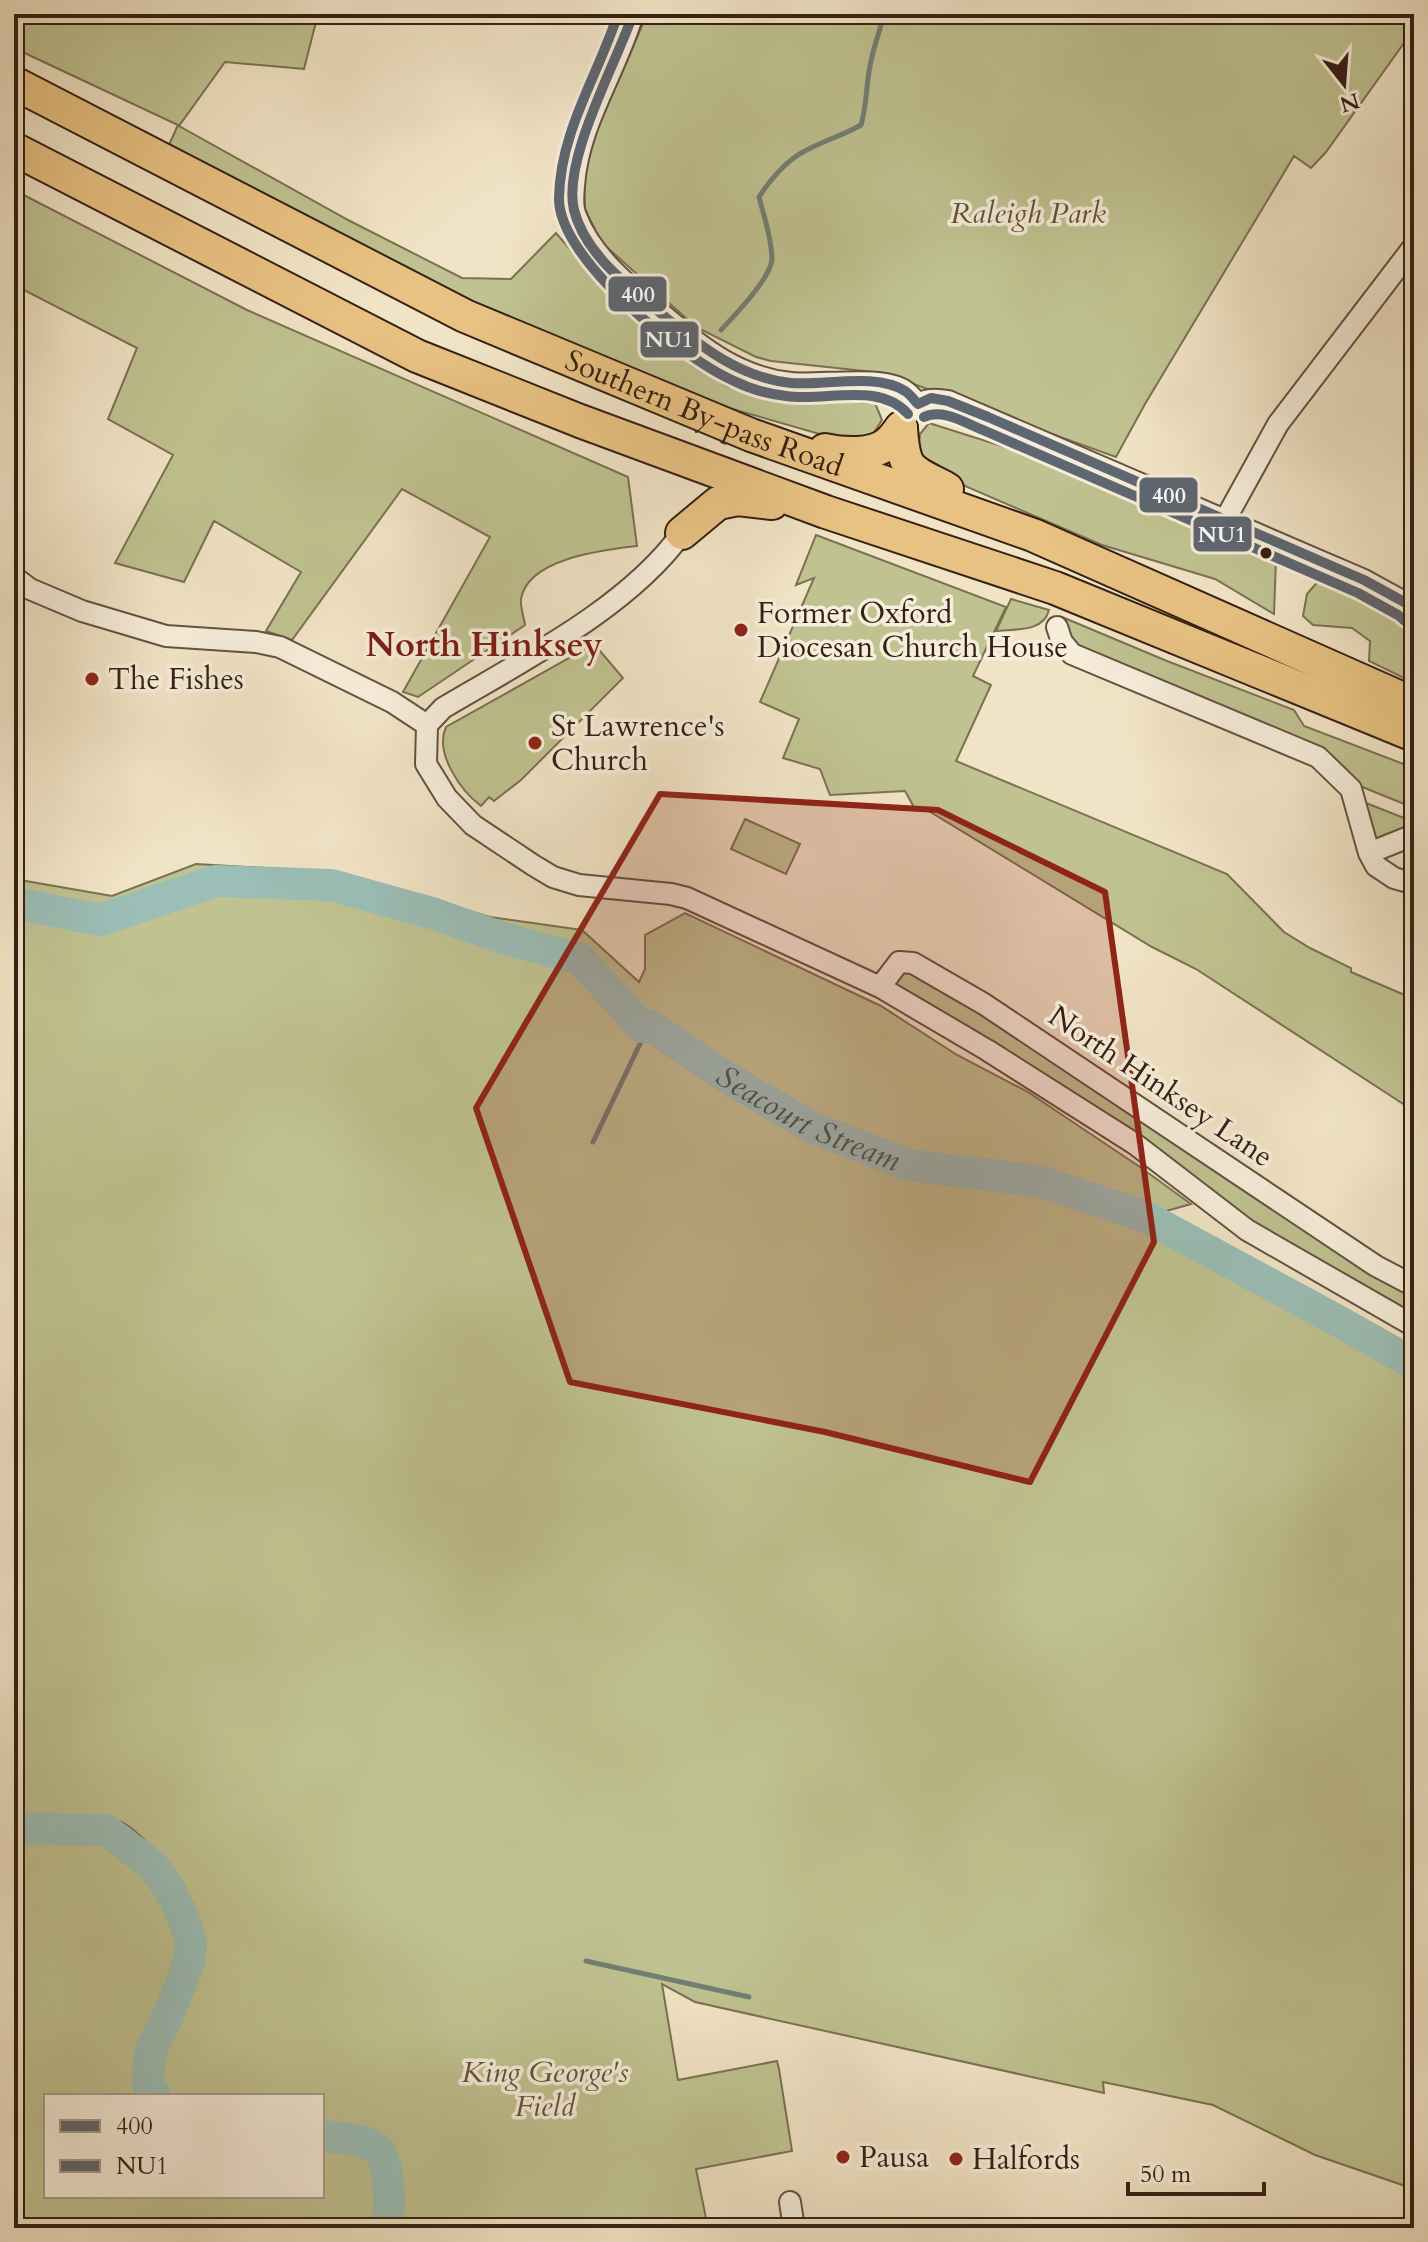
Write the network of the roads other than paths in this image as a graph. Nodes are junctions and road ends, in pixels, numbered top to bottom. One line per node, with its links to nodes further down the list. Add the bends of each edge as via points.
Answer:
1 (633, 14): 5 (street, via 590,120 575,174 575,214 590,243 694,342 745,372 791,383 882,384 905,390)
2 (14, 83): 7 (highway, Southern By-pass Road, via 465,316)
3 (14, 149): 6 (highway, Southern By-pass Road, via 417,356)
4 (1414, 246): 9 (street, via 1278,424)
5 (910, 416): 7 (highway, via 886,445 864,452 836,452); 9 (street, via 931,398 948,401); 11 (highway, via 903,453 910,468)
6 (615, 435): 8 (highway, Southern By-pass Road); 10 (highway, via 686,479 693,493)
7 (751, 435): 11 (highway, Southern By-pass Road)
8 (826, 512): 10 (highway, via 738,499 718,503); 17 (highway, Southern By-pass Road, via 1055,588)
9 (1225, 520): 13 (street, via 1364,580)
10 (682, 533): 16 (street, via 630,588 579,626 443,708)
11 (1033, 535): 15 (highway, Southern By-pass Road)
12 (14, 577): 16 (street, via 82,611 166,636 280,647)
13 (1414, 610)
14 (1057, 627): 19 (street, via 1072,654 1318,757 1351,789)
15 (1414, 704)
16 (427, 725): 21 (street, North Hinksey Lane, via 426,764 447,798 473,825 553,877 687,898)
17 (1414, 735)
18 (1414, 835): 19 (street)
19 (1369, 853): 20 (street, via 1376,866 1394,878)
20 (1414, 881)
21 (880, 987): 22 (street, North Hinksey Lane, via 899,962 913,963 984,1004 1376,1266); 23 (street, North Hinksey Lane, via 1135,1144 1247,1230)
22 (1414, 1286)
23 (1414, 1326)
24 (790, 2202): 25 (street)
25 (794, 2228)

